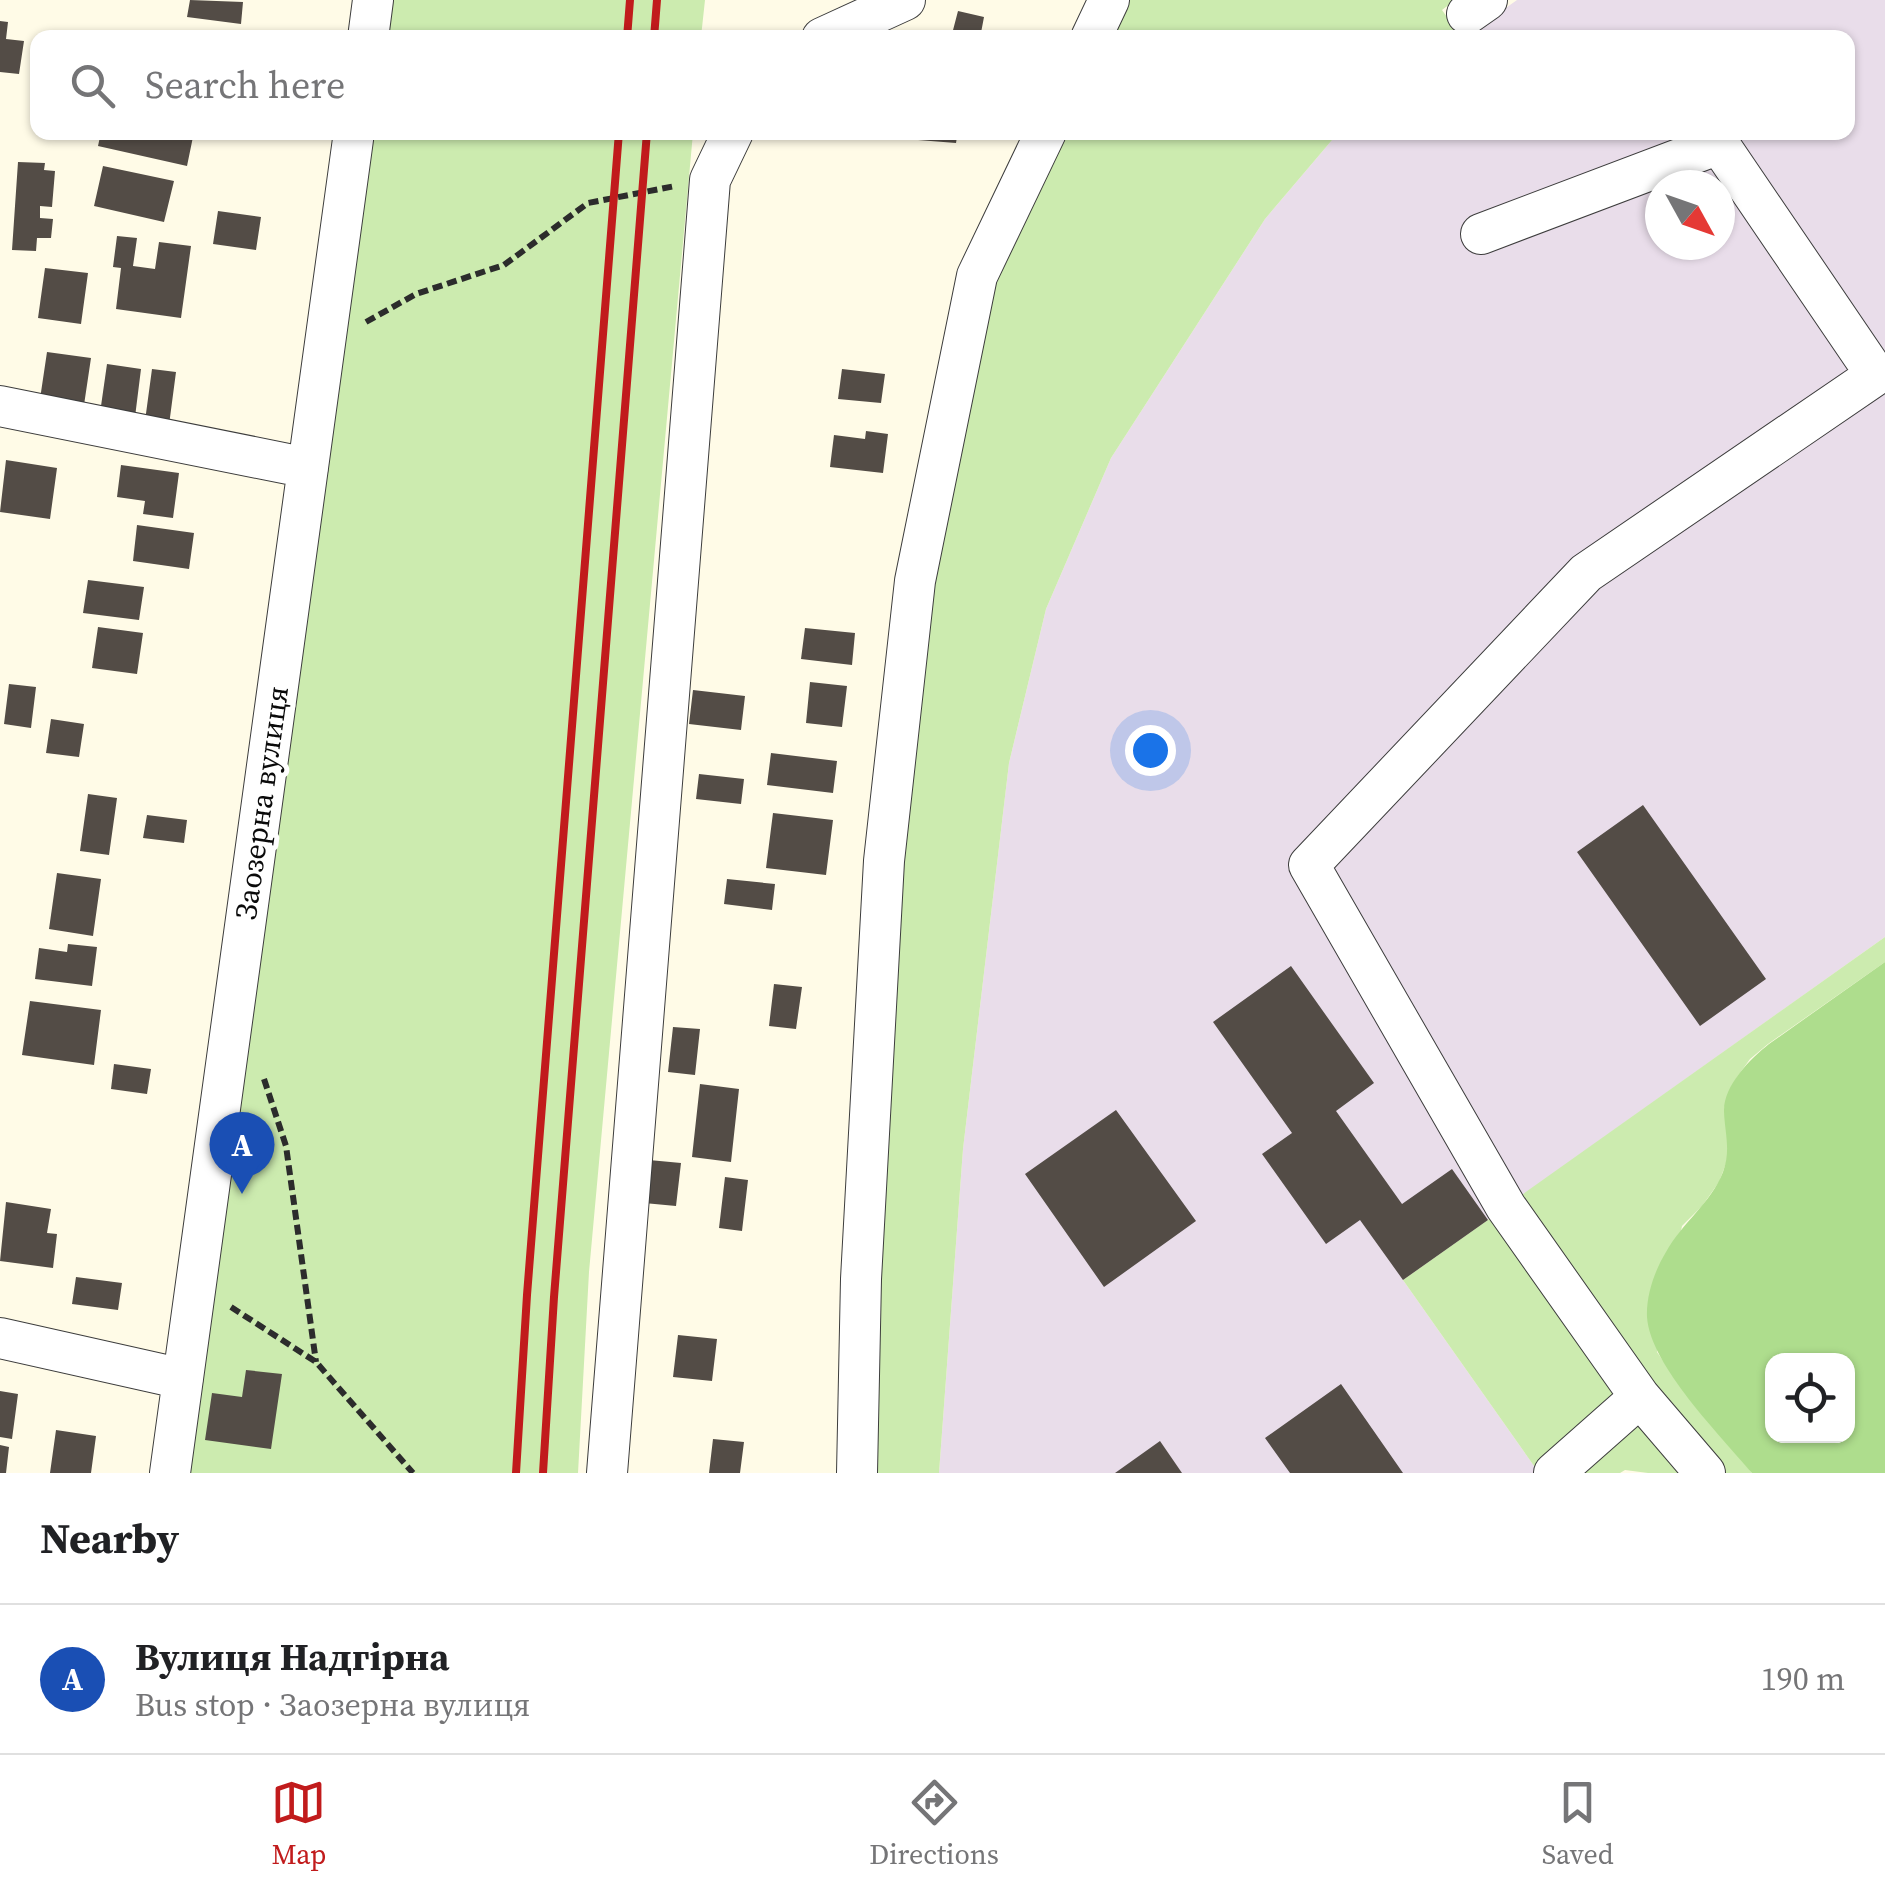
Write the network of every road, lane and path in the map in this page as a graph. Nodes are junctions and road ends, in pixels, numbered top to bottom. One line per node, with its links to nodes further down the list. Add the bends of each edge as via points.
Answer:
1 (373, 0): 4 (street)
2 (905, 0): 5 (street)
3 (1109, 0): 6 (street)
4 (369, 30)
5 (839, 30)
6 (1095, 30)
7 (353, 140): 12 (street, Заозерна вулиця)
8 (730, 140): 10 (street)
9 (1042, 140): 24 (street, via 977,276 915,581 884,861)
10 (710, 180): 12 (path, via 588,203 504,265 416,294); 23 (street)
11 (1481, 234): 20 (street, via 1719,144 1876,375 1586,573 1309,865 1506,1208)
12 (325, 344): 14 (street, Заозерна вулиця)
13 (0, 406): 14 (street)
14 (308, 468): 16 (street, Заозерна вулиця)
15 (261, 1070): 18 (path, via 286,1146)
16 (196, 1284): 18 (path); 19 (street, Заозерна вулиця)
17 (0, 1338): 19 (street)
18 (316, 1362): 22 (path)
19 (182, 1379): 21 (street, Заозерна вулиця)
20 (1640, 1398): 25 (street); 26 (street)
21 (170, 1473)
22 (414, 1473)
23 (607, 1473)
24 (856, 1473)
25 (1554, 1473)
26 (1705, 1473)

